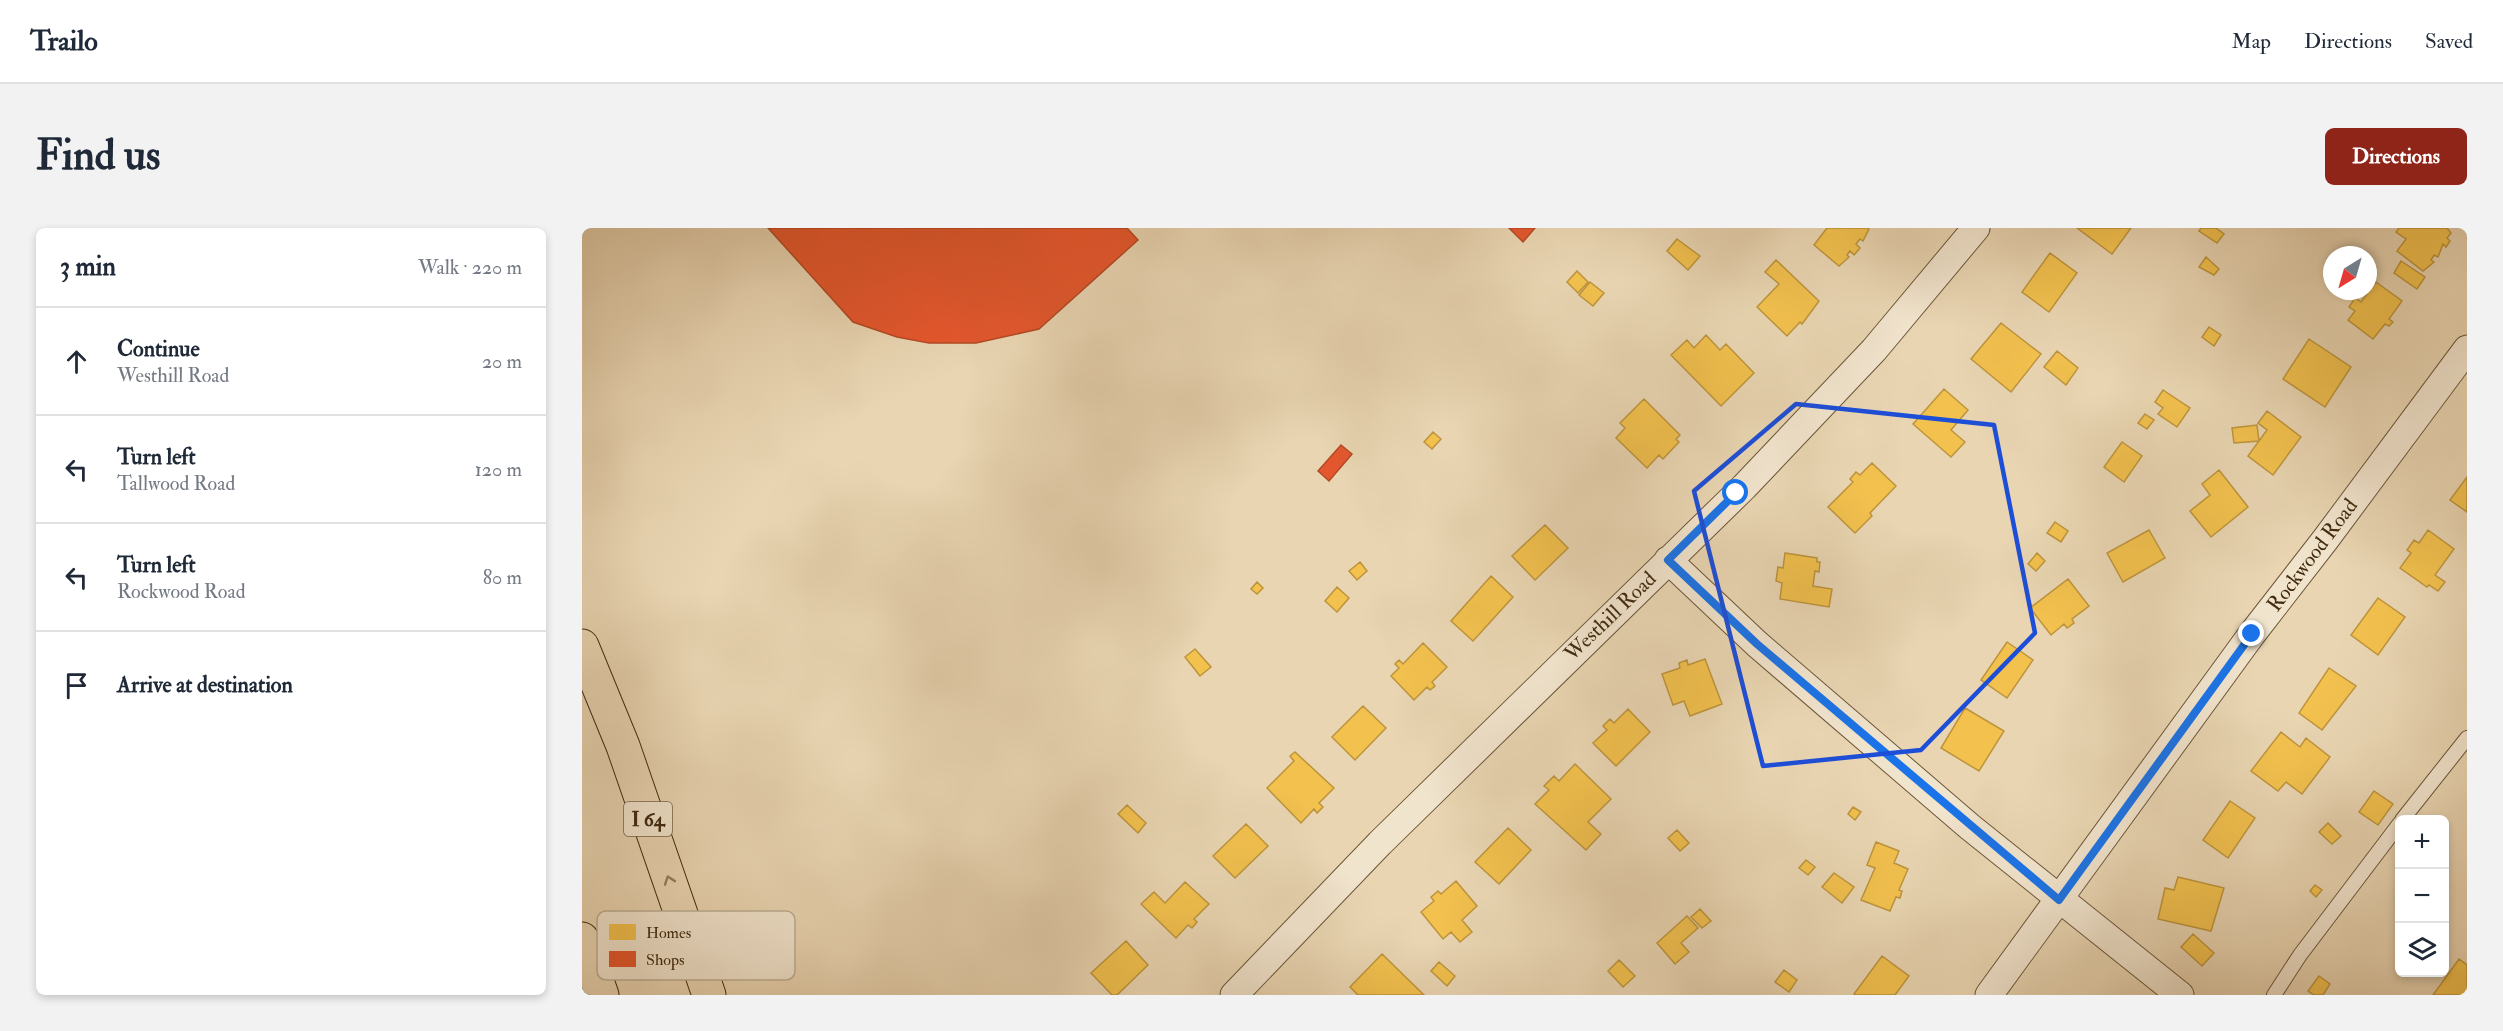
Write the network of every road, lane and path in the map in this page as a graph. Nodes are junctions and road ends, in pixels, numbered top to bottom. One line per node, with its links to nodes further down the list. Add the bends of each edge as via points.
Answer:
1 (1976, 228): 3 (street, Westhill Road, via 1874,350 1744,487)
2 (2467, 349): 8 (street, Rockwood Road, via 2252,634)
3 (1668, 560): 8 (street, via 1757,644); 14 (street, Westhill Road, via 1380,843)
4 (582, 646): 9 (highway, I 64, one-way to 4)
5 (2467, 738): 6 (lane)
6 (2406, 815)
7 (2395, 829): 17 (lane)
8 (2059, 900): 15 (street, Rockwood Road); 16 (street)
9 (680, 911)
10 (582, 939): 12 (highway)
11 (704, 980): 13 (highway, I 64, one-way to 11)
12 (602, 995)
13 (709, 995)
14 (1234, 995)
15 (1989, 995)
16 (2180, 995)
17 (2274, 995)

